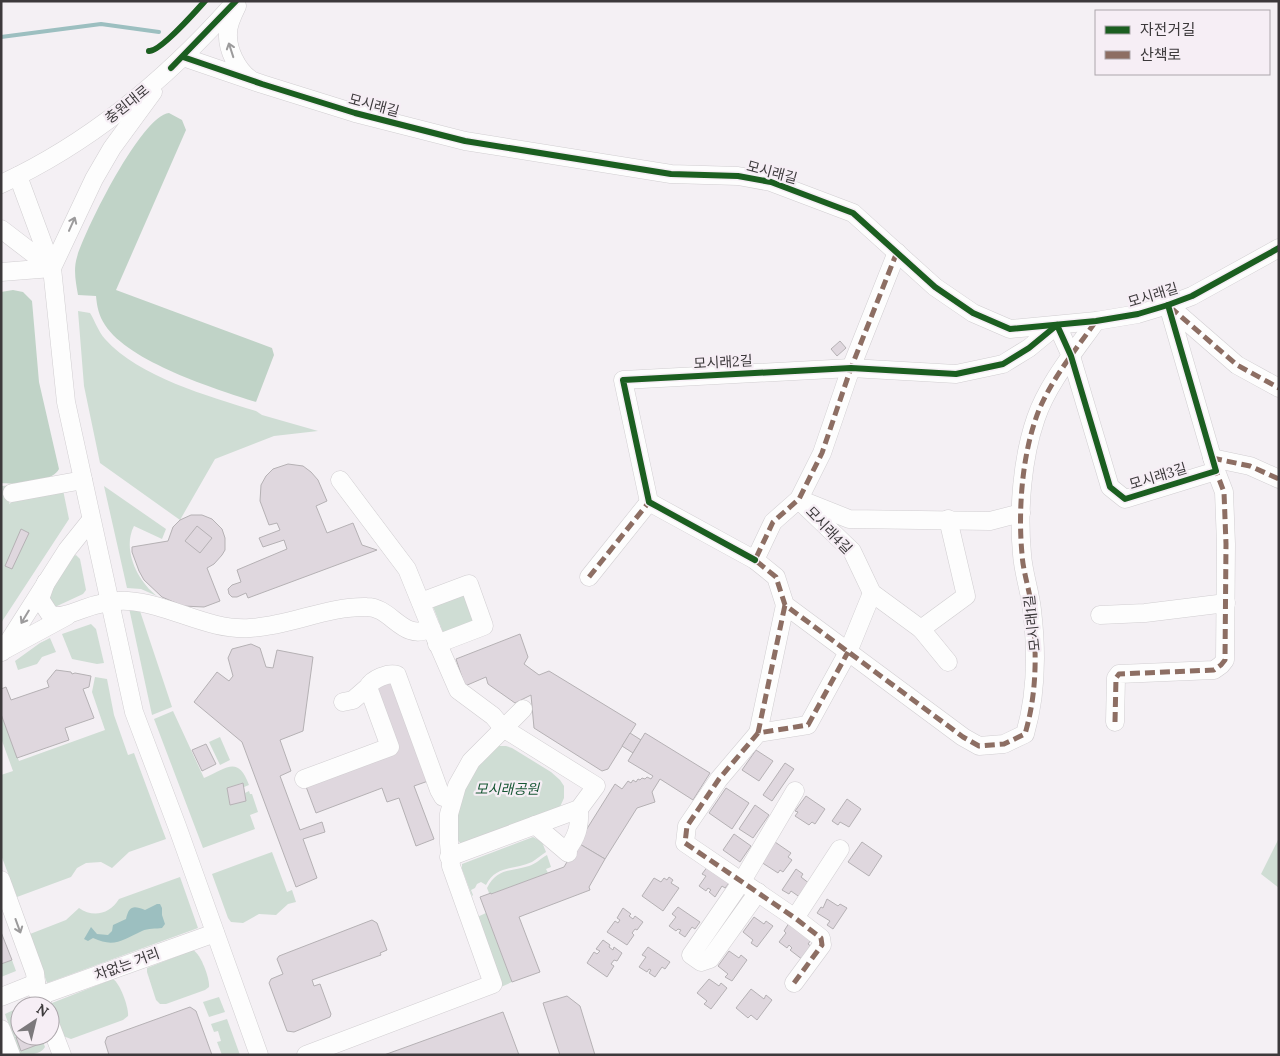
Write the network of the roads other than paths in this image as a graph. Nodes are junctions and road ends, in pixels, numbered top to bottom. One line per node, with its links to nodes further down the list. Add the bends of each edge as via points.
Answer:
1 (237, 1): 2 (street, 충원대로); 3 (street, one-way to 1, via 244,74 230,47 229,26)
2 (177, 63): 3 (street, 모시래길); 4 (street, 충원대로, via 112,118); 9 (street, one-way to 2, via 102,164 127,126)
3 (262, 84): 8 (street, 모시래길, via 355,113 465,141 671,174 738,176 771,182 853,213)
4 (18, 176): 5 (street, 충원대로); 9 (street)
5 (1, 184)
6 (1, 229): 9 (street)
7 (1279, 248): 11 (street, 모시래길)
8 (898, 252): 13 (street, 모시래길, via 936,287 973,314 1010,329); 15 (street)
9 (52, 268): 10 (street); 19 (street, via 64,388)
10 (1, 272)
11 (1168, 306): 12 (street, 모시래길); 16 (street, 모시래길, via 1237,365); 17 (street)
12 (1096, 321): 13 (street, 모시래길); 14 (street, 모시래1길)
13 (1057, 325): 14 (street, 모시래3길); 15 (street, 모시래2길, via 1003,364 956,374)
14 (1071, 356): 17 (street, 모시래3길, via 1110,487 1126,499); 24 (street, 모시래1길, via 1036,417 1026,463)
15 (851, 368): 22 (street, via 822,453); 23 (street, 모시래2길, via 623,380)
16 (1279, 388)
17 (1214, 465): 18 (street, via 1250,466); 33 (street, via 1224,492)
18 (1279, 479)
19 (83, 480): 21 (street); 26 (street)
20 (340, 480): 32 (street, via 401,559)
21 (12, 493)
22 (798, 499): 25 (street, 모시래4길, via 849,519); 27 (street, via 773,522); 30 (street, 모시래4길, via 852,551)
23 (650, 502): 27 (street); 28 (street)
24 (1021, 514): 25 (street, 모시래4길, via 990,521); 40 (street, 모시래1길, via 1022,555 1032,609 1036,669 1032,712 1024,734 1004,744 978,746)
25 (948, 519): 37 (street, via 966,596)
26 (92, 520): 29 (street); 31 (street)
27 (755, 560): 34 (street, via 776,577)
28 (590, 577)
29 (46, 582): 35 (street, via 40,599 51,616); 39 (street, one-way to 39)
30 (872, 593): 37 (street, 모시래4길); 40 (street)
31 (110, 602): 35 (street); 38 (street, via 142,603 214,624 249,628 342,609 372,607 411,630); 59 (street, via 134,712)
32 (421, 602): 38 (street); 38 (street, via 469,584 484,626)
33 (1226, 603): 36 (street); 45 (street, via 1226,652 1221,665 1214,670 1119,674 1116,678)
34 (785, 606): 40 (street, 모시래1길); 47 (street)
35 (74, 612): 39 (street)
36 (1100, 615)
37 (921, 629): 41 (street, 모시래4길)
38 (434, 636): 46 (street, via 458,690 493,716)
39 (2, 652)
40 (848, 652): 47 (street, via 808,724)
41 (948, 662)
42 (368, 687): 43 (street, via 353,700); 48 (street, via 390,747); 50 (street, via 373,681 397,675 439,790 443,797)
43 (343, 702)
44 (523, 709): 46 (street)
45 (1115, 722)
46 (503, 728): 50 (street, via 471,761); 51 (street, via 596,786)
47 (758, 733): 56 (street, via 719,779 687,826 685,843)
48 (304, 779)
49 (795, 791): 56 (street)
50 (452, 800): 54 (street, via 448,823)
51 (579, 809): 52 (street); 52 (street, via 578,831 567,852)
52 (535, 825): 54 (street)
53 (840, 849): 58 (street)
54 (449, 858): 66 (street, via 493,984)
55 (1, 880): 61 (street, one-way to 61)
56 (742, 881): 57 (street); 57 (street, via 692,955 701,962 710,959)
57 (758, 892): 58 (street)
58 (795, 918): 60 (street, via 821,938 822,945)
59 (215, 932): 61 (street, 차없는 거리); 65 (street)
60 (794, 983)
61 (40, 995): 62 (street, 차없는 거리)
62 (1, 997)
63 (1, 1029): 64 (street)
64 (11, 1055)
65 (259, 1055)
66 (306, 1055)

